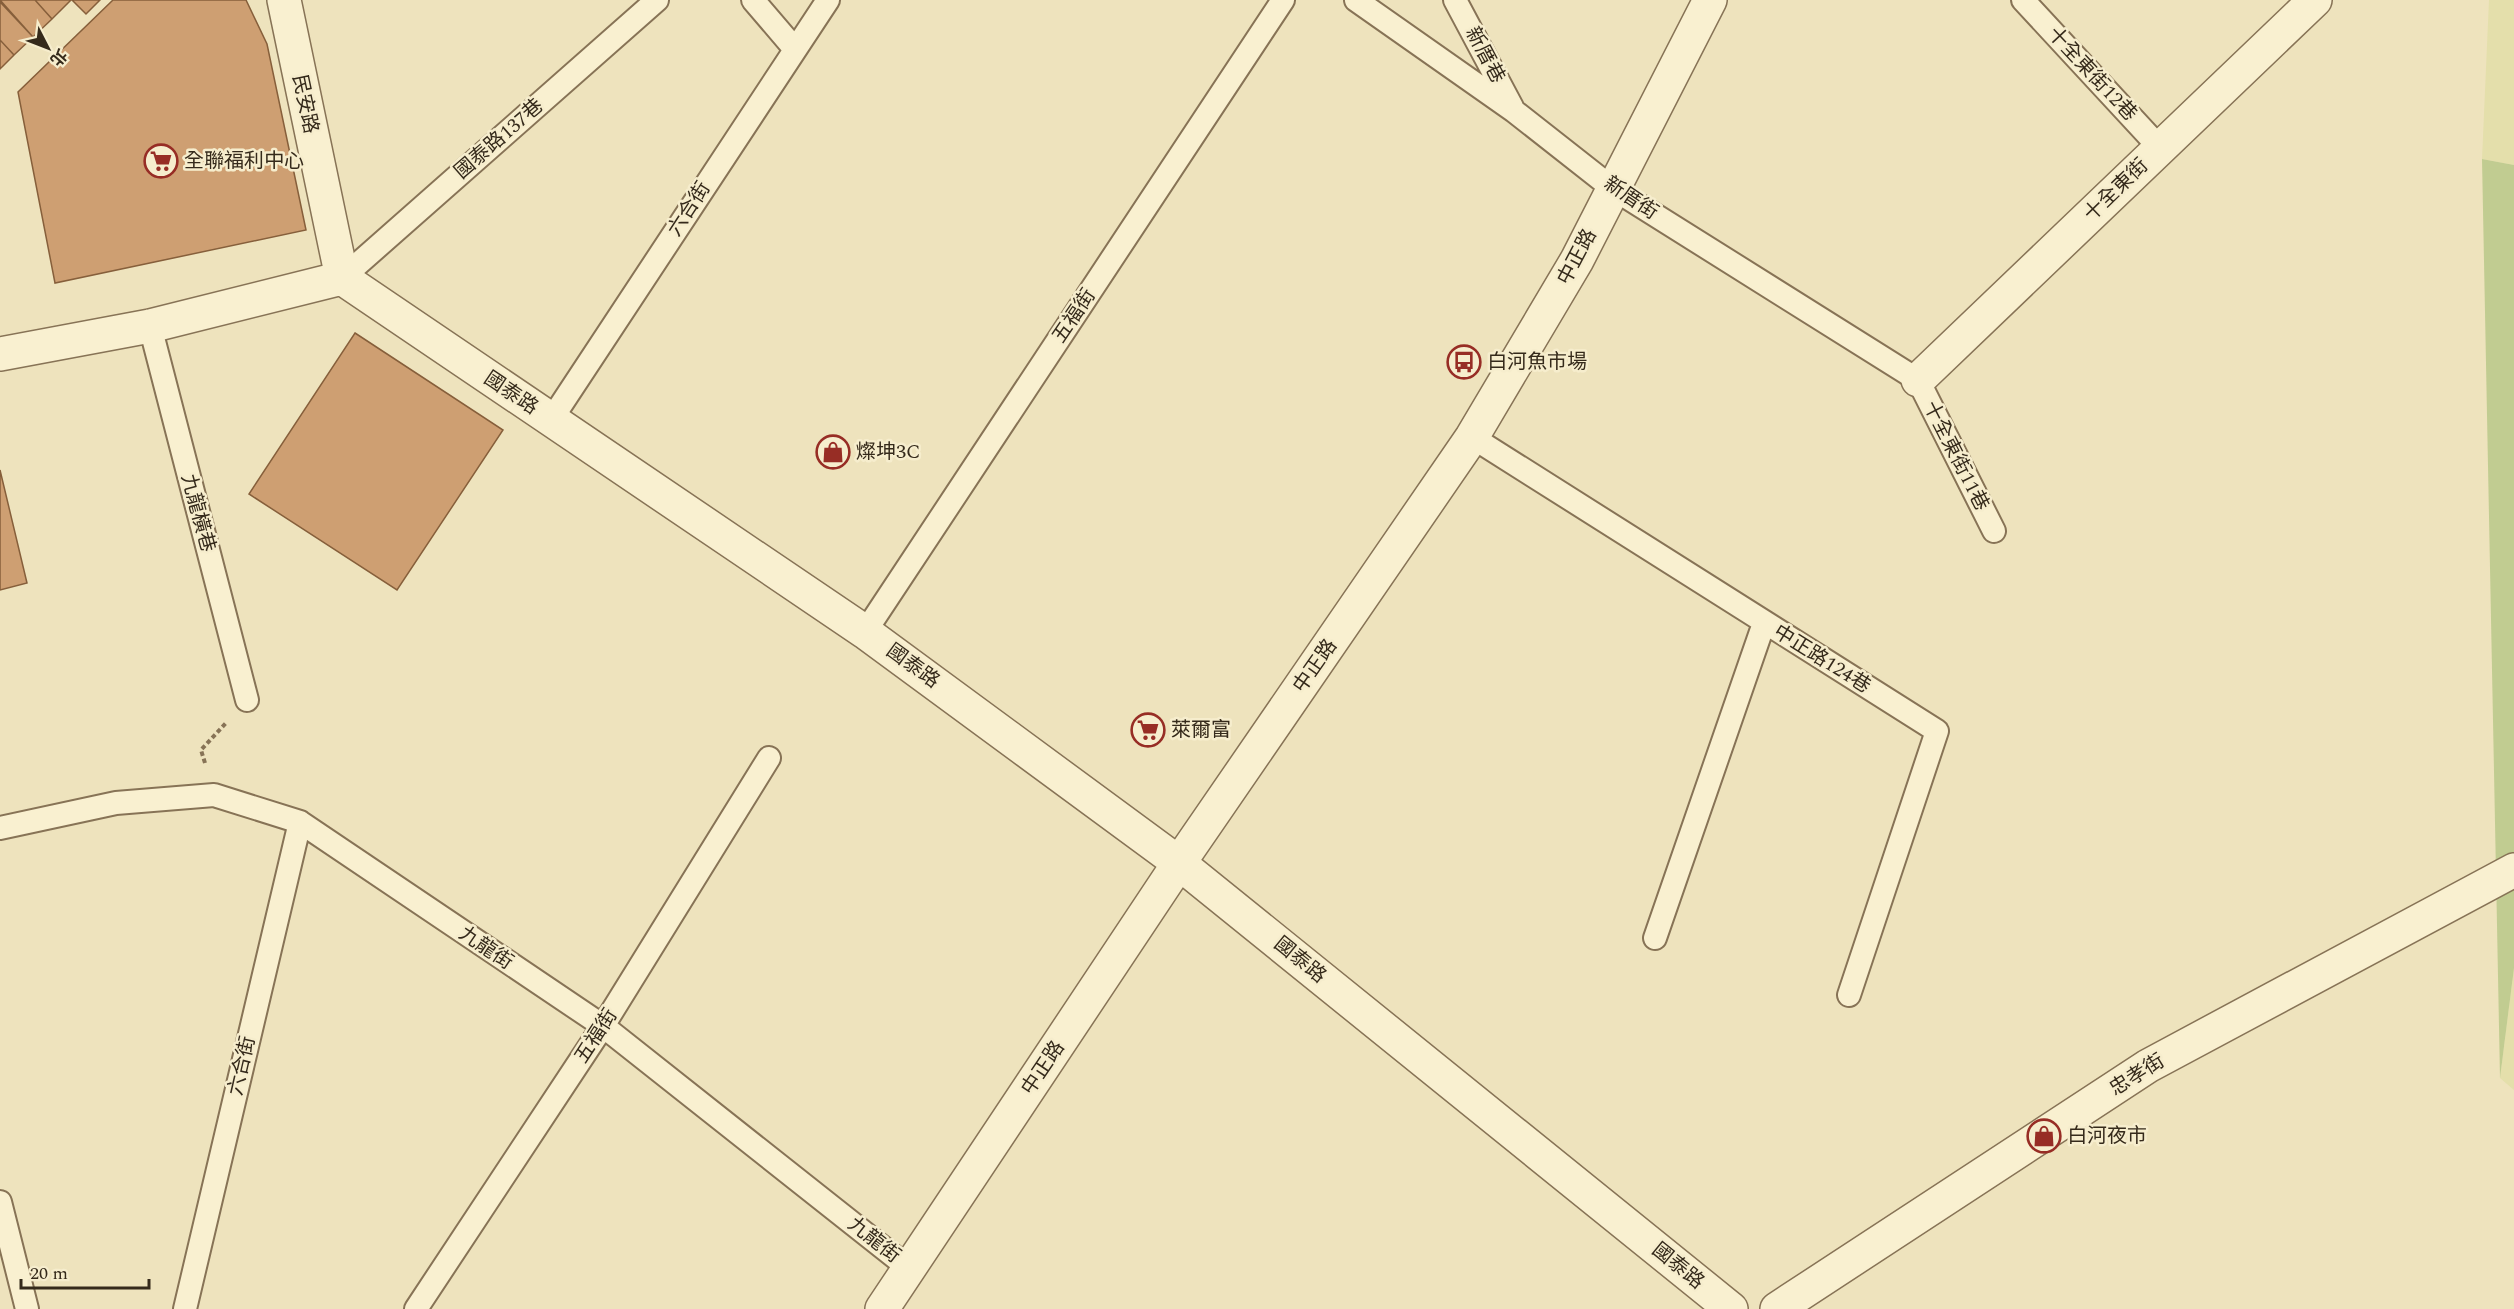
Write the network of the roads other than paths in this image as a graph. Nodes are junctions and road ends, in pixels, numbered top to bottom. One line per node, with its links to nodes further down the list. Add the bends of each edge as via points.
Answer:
1 (284, 0): 15 (street, 民安路)
2 (657, 0): 15 (lane, 國泰路137巷)
3 (753, 0): 11 (lane)
4 (828, 0): 11 (lane, 六合街)
5 (1283, 0): 23 (lane, 五福街)
6 (1356, 0): 12 (lane, 新厝街)
7 (1455, 0): 12 (lane, 新厝巷)
8 (1710, 0): 14 (street, 中正路)
9 (2023, 0): 13 (lane, 十全東街12巷)
10 (2315, 0): 13 (street, 十全東街)
11 (794, 48): 19 (lane, 六合街)
12 (1515, 111): 14 (lane, 新厝街)
13 (2160, 148): 18 (street, 十全東街)
14 (1612, 188): 18 (lane, 新厝街); 20 (street, 中正路, via 1577,260)
15 (342, 278): 16 (street); 19 (street, 國泰路)
16 (150, 326): 17 (street); 24 (lane, 九龍橫巷)
17 (0, 354)
18 (1917, 380): 21 (lane, 十全東街11巷)
19 (551, 420): 23 (street, 國泰路)
20 (1472, 438): 22 (lane, 中正路124巷); 28 (street, 中正路)
21 (1994, 531)
22 (1764, 623): 30 (lane); 31 (lane, 中正路124巷, via 1937,731)
23 (865, 632): 28 (street, 國泰路)
24 (247, 700)
25 (769, 758): 32 (lane, 五福街)
26 (300, 822): 27 (lane, 九龍街, via 214,795 116,803); 32 (lane, 九龍街); 36 (lane, 六合街)
27 (0, 828)
28 (1179, 863): 34 (street, 中正路); 39 (street, 國泰路)
29 (2514, 870): 40 (street, 忠孝街, via 2148,1066)
30 (1655, 938)
31 (1849, 995)
32 (603, 1026): 34 (lane, 九龍街); 37 (lane, 五福街)
33 (0, 1202): 35 (lane)
34 (910, 1269): 38 (street, 中正路)
35 (27, 1309)
36 (185, 1309)
37 (416, 1309)
38 (882, 1309)
39 (1731, 1309)
40 (1777, 1309)

